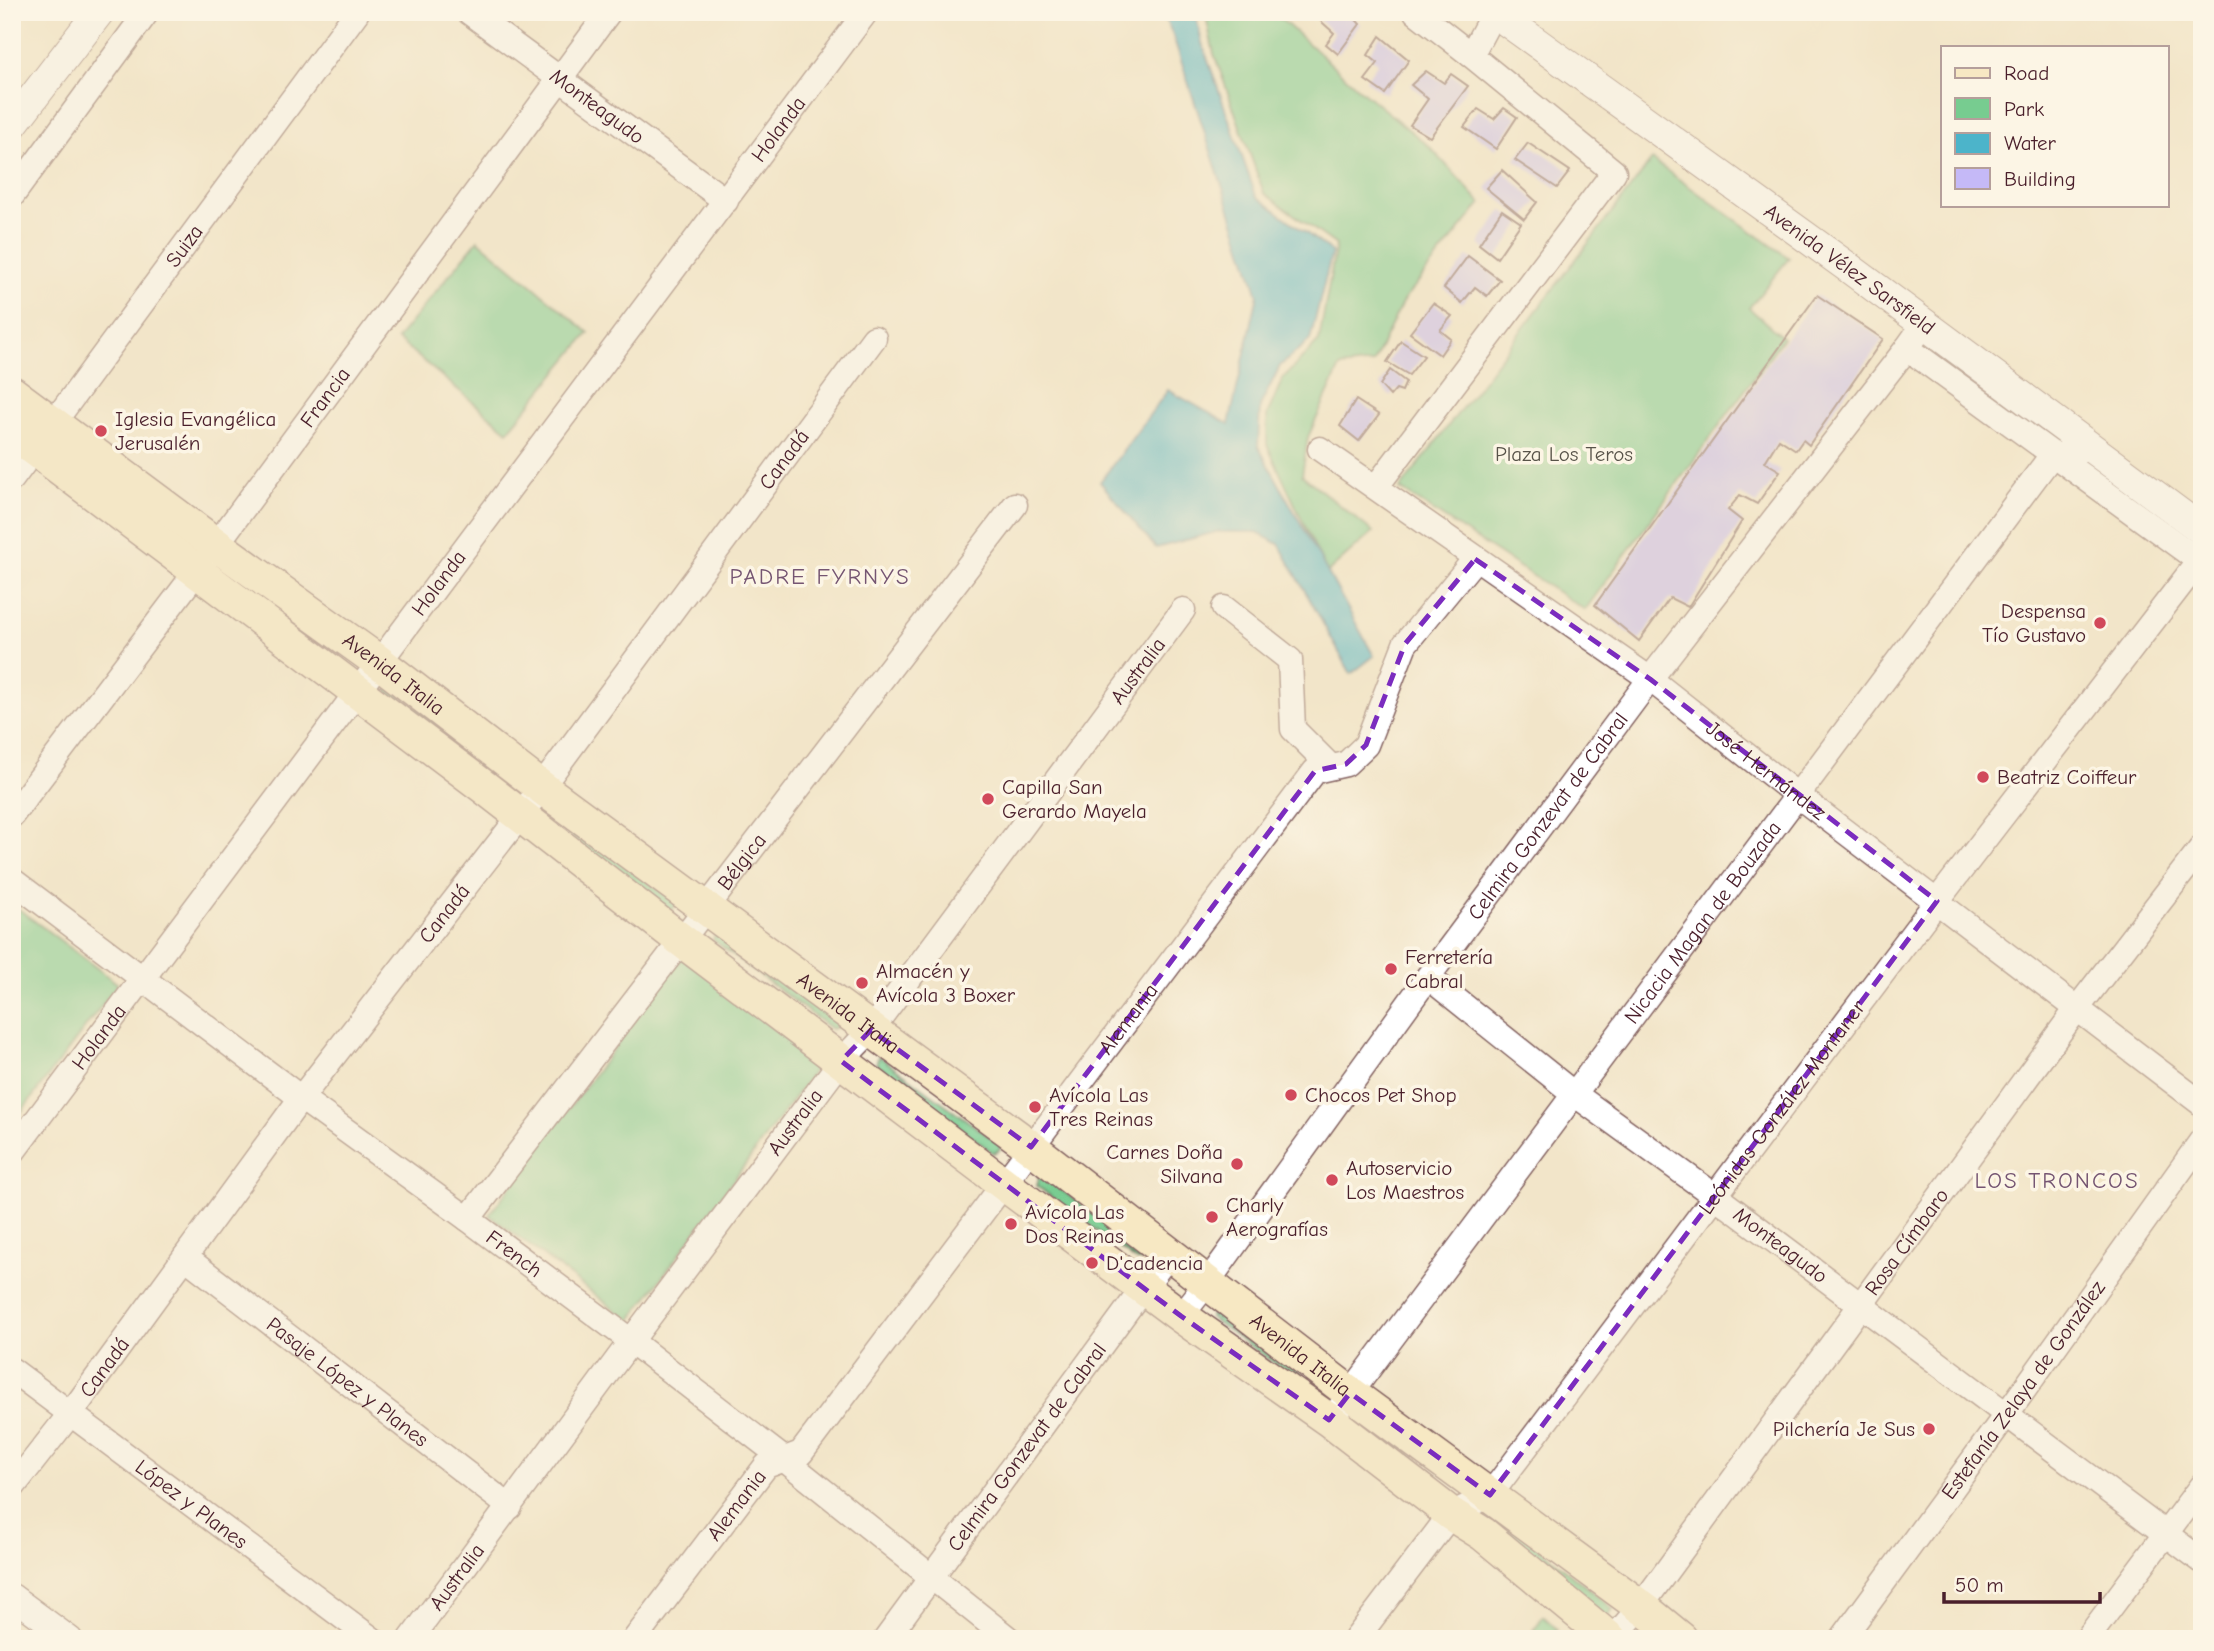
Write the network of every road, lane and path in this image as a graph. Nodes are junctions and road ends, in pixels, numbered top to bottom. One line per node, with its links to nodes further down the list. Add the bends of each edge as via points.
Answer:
1 (99, 12): 11 (street)
2 (147, 12): 12 (street)
3 (357, 12): 18 (street, Suiza)
4 (469, 12): 10 (street, Monteagudo)
5 (609, 12): 10 (street, Francia)
6 (866, 12): 13 (street, Holanda)
7 (1416, 12): 9 (street)
8 (1494, 12): 9 (street); 14 (street, Avenida Vélez Sarsfield)
9 (1471, 55): 23 (street, via 1614,172)
10 (560, 79): 13 (street, Monteagudo); 26 (street, Francia)
11 (12, 125)
12 (12, 196)
13 (726, 201): 31 (street, Holanda)
14 (1924, 324): 16 (street, Celmira Gonzevat de Cabral); 19 (street, Avenida Vélez Sarsfield)
15 (874, 338): 35 (street, Canadá)
16 (1908, 348): 21 (street, Avenida Vélez Sarsfield); 32 (street, Celmira Gonzevat de Cabral)
17 (12, 393): 18 (main road, Avenida Italia)
18 (34, 435): 22 (street, Suiza); 26 (main road, Avenida Italia)
19 (2086, 445): 21 (street, via 2073,454); 25 (street, Avenida Vélez Sarsfield)
20 (1320, 449): 23 (street, José Hernández)
21 (2052, 455): 28 (street, Avenida Vélez Sarsfield); 36 (street, Nicacia Magan de Bouzada)
22 (12, 479)
23 (1376, 487): 27 (street, José Hernández)
24 (1015, 505): 42 (street, Bélgica)
25 (2202, 530)
26 (206, 557): 31 (main road, Avenida Italia); 33 (main road, Avenida Italia); 37 (street, Francia)
27 (1475, 559): 32 (street, José Hernández); 34 (street, Alemania, via 1405,644 1366,745 1346,764)
28 (2200, 562): 41 (street, Leónidas González Montaner)
29 (1224, 608): 34 (street, via 1290,660 1293,729)
30 (1183, 610): 47 (street, Australia)
31 (379, 662): 33 (street, Holanda); 35 (main road, Avenida Italia)
32 (1650, 679): 36 (street, José Hernández); 44 (street, Celmira Gonzevat de Cabral)
33 (357, 691): 38 (main road, Avenida Italia); 45 (street, Holanda)
34 (1331, 767): 53 (street, Alemania, via 1315,771)
35 (541, 787): 38 (street, Canadá); 42 (main road, Avenida Italia)
36 (1797, 795): 41 (street, José Hernández); 49 (street, Nicacia Magan de Bouzada)
37 (12, 815)
38 (520, 816): 43 (main road, Avenida Italia); 50 (street, Canadá)
39 (2202, 847): 46 (street, Rosa Címbaro)
40 (12, 880): 45 (street, French)
41 (1937, 901): 46 (street, José Hernández); 56 (street, Leónidas González Montaner)
42 (706, 908): 43 (street, Bélgica); 47 (main road, Avenida Italia)
43 (681, 940): 48 (main road, Avenida Italia); 57 (street, Bélgica)
44 (1428, 977): 49 (street, Monteagudo); 60 (street, Celmira Gonzevat de Cabral)
45 (143, 979): 50 (street, French); 54 (street, Holanda)
46 (2076, 1010): 51 (street, José Hernández); 62 (street, Rosa Címbaro)
47 (870, 1030): 48 (street, Australia); 53 (main road, Avenida Italia)
48 (841, 1061): 55 (main road, Avenida Italia); 64 (street, Australia)
49 (1573, 1093): 56 (street, Monteagudo); 66 (street, Nicacia Magan de Bouzada)
50 (301, 1098): 57 (street, French); 59 (street, Canadá)
51 (2202, 1104)
52 (2202, 1140): 68 (street, Estefanía Zelaya de González)
53 (1031, 1147): 55 (street, Alemania); 58 (main road, Avenida Italia)
54 (12, 1153)
55 (1004, 1184): 61 (main road, Avenida Italia); 70 (street, Alemania, via 801,1453)
56 (1714, 1196): 62 (street, Monteagudo); 73 (street, Leónidas González Montaner)
57 (468, 1219): 64 (street, French)
58 (1169, 1255): 60 (main road, Avenida Italia); 61 (street, Celmira Gonzevat de Cabral)
59 (185, 1257): 67 (street, Canadá); 74 (street, Pasaje López y Planes)
60 (1208, 1283): 63 (street, Celmira Gonzevat de Cabral); 66 (main road, Avenida Italia)
61 (1144, 1287): 63 (main road, Avenida Italia); 78 (street, Celmira Gonzevat de Cabral)
62 (1859, 1305): 68 (street, Monteagudo); 80 (street, Rosa Címbaro)
63 (1181, 1316): 69 (main road, Avenida Italia)
64 (631, 1341): 70 (street, French); 74 (street, Australia)
65 (12, 1370): 67 (street, López y Planes)
66 (1350, 1393): 69 (street, Nicacia Magan de Bouzada); 73 (main road, Avenida Italia)
67 (71, 1413): 72 (street, Canadá); 82 (street, López y Planes)
68 (2006, 1415): 76 (street, Monteagudo); 90 (street, Estefanía Zelaya de González)
69 (1329, 1420): 75 (main road, Avenida Italia)
70 (785, 1460): 78 (street, French); 84 (street, Alemania, via 765,1466)
71 (2202, 1485): 76 (street)
72 (12, 1488)
73 (1490, 1495): 75 (street, Leónidas González Montaner); 80 (main road, Avenida Italia)
74 (510, 1507): 83 (street, Australia)
75 (1451, 1514): 87 (street, Leónidas González Montaner); 88 (main road, Avenida Italia, via 1483,1534)
76 (2165, 1535): 77 (street, Monteagudo); 91 (street)
77 (2202, 1561)
78 (931, 1577): 85 (street, Celmira Gonzevat de Cabral); 86 (street, French)
79 (12, 1596): 81 (street)
80 (1641, 1606): 88 (street, Rosa Címbaro); 89 (main road, Avenida Italia)
81 (70, 1639)
82 (372, 1639)
83 (411, 1639)
84 (635, 1639)
85 (886, 1639)
86 (1009, 1639)
87 (1356, 1639)
88 (1611, 1639)
89 (1681, 1639)
90 (1842, 1639)
91 (2087, 1639)

